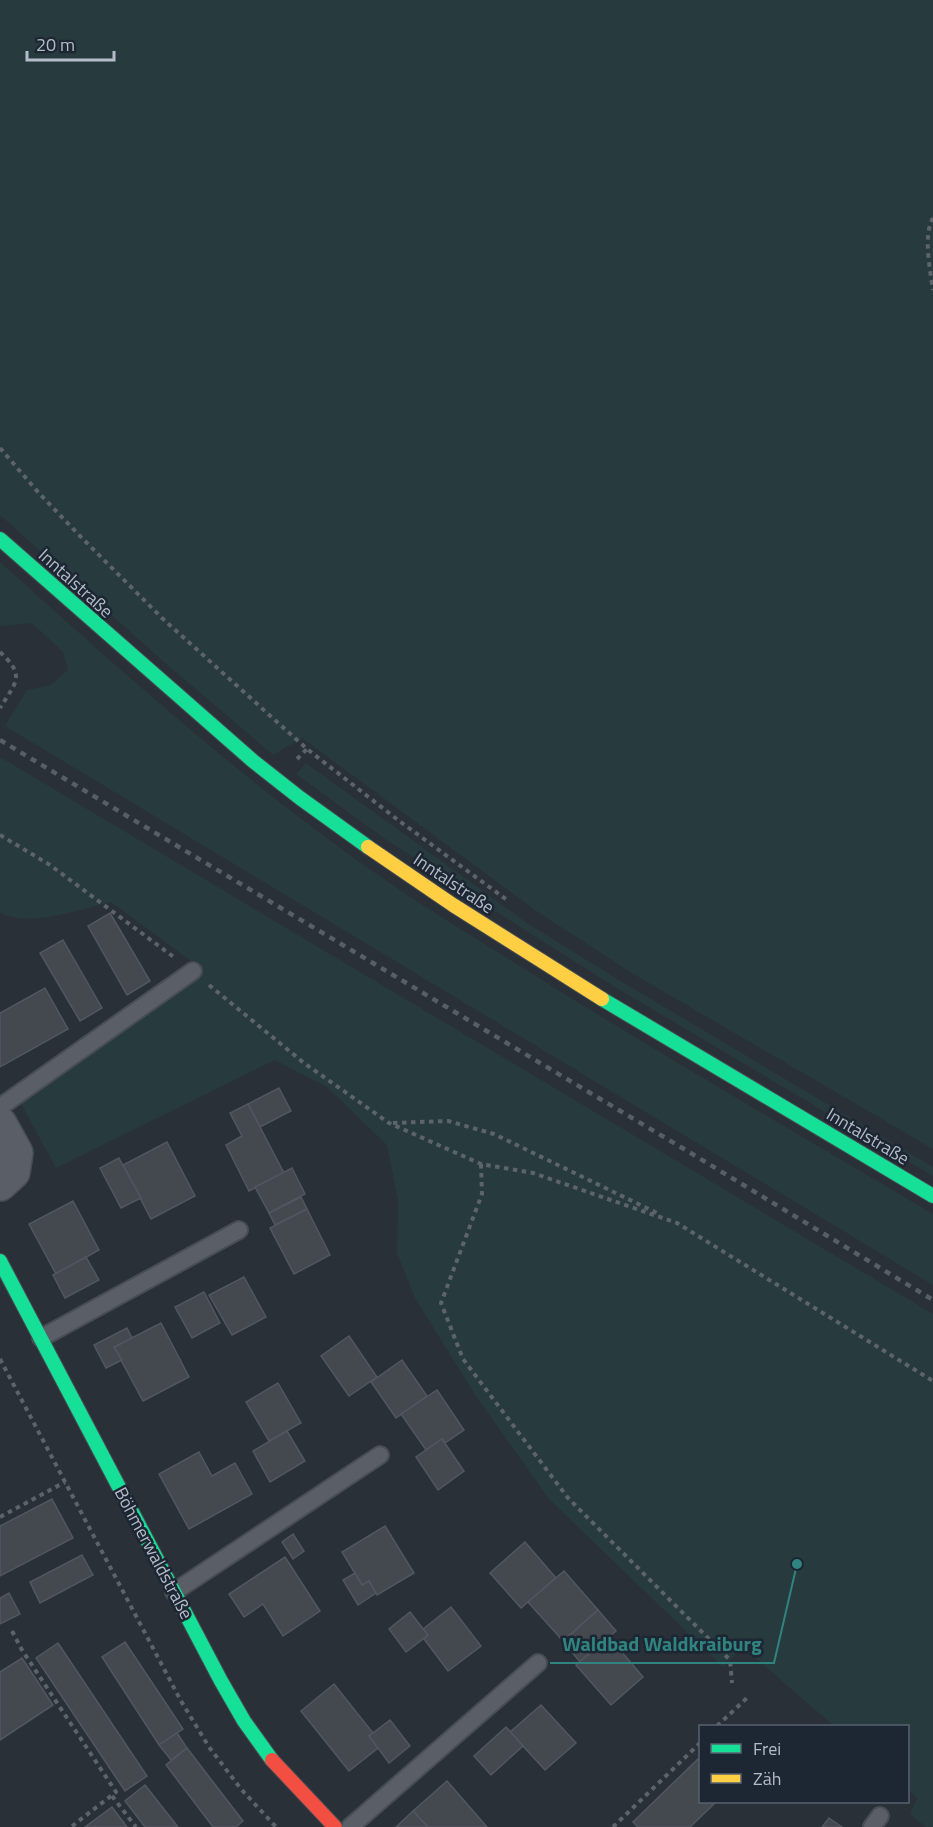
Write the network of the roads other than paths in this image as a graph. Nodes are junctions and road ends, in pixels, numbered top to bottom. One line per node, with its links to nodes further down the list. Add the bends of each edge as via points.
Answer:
1 (0, 538): 6 (main road, Inntalstraße, via 254,762 373,850 607,1004)
2 (193, 971): 3 (lane)
3 (0, 1107)
4 (0, 1124): 5 (street, via 16,1153 13,1172)
5 (0, 1184)
6 (933, 1196)
7 (239, 1230): 9 (lane)
8 (0, 1261): 9 (main road, Böhmerwaldstraße)
9 (41, 1338): 11 (main road, Böhmerwaldstraße)
10 (380, 1455): 11 (lane)
11 (174, 1592): 13 (main road, Böhmerwaldstraße, via 245,1722 274,1761)
12 (538, 1663): 14 (lane)
13 (335, 1827)
14 (350, 1827)

